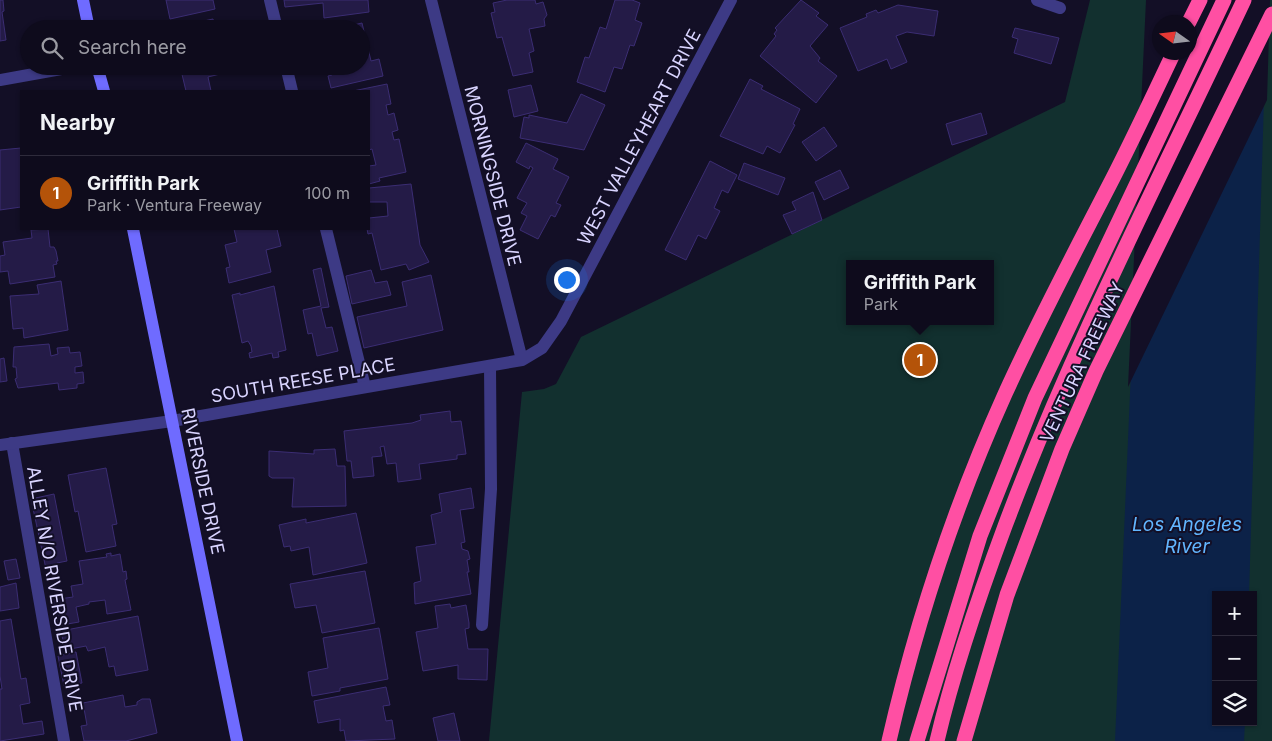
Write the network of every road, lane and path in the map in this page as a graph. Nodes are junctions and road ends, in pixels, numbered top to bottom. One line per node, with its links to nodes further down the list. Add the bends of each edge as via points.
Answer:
1 (83, 0): 12 (main road)
2 (270, 0): 13 (street)
3 (431, 0): 23 (street, MORNINGSIDE DRIVE)
4 (731, 0): 23 (street, WEST VALLEYHEART DRIVE, via 562,321 542,348)
5 (1037, 0): 9 (street)
6 (1200, 0): 11 (highway)
7 (1224, 0): 32 (highway, via 1035,398 980,536)
8 (1244, 0): 33 (highway, via 1059,389 989,567 945,705)
9 (1060, 8)
10 (1272, 14): 34 (highway, VENTURA FREEWAY, via 1109,345 1062,449 1024,546)
11 (1192, 15)
12 (87, 20)
13 (275, 20)
14 (1170, 60): 31 (highway, via 1050,298 964,492 916,638)
15 (28, 75): 18 (street)
16 (100, 75): 19 (main road)
17 (288, 75): 20 (street)
18 (0, 80)
19 (104, 90)
20 (292, 90)
21 (133, 230): 26 (main road, RIVERSIDE DRIVE)
22 (326, 230): 25 (street)
23 (522, 360): 24 (street, SOUTH REESE PLACE)
24 (490, 366): 25 (street, SOUTH REESE PLACE); 28 (street, via 492,489)
25 (365, 387): 26 (street, SOUTH REESE PLACE)
26 (172, 421): 27 (street, SOUTH REESE PLACE); 30 (main road, RIVERSIDE DRIVE)
27 (6, 444): 29 (street, ALLEY N/O RIVERSIDE DRIVE)
28 (482, 626)
29 (64, 741)
30 (238, 741)
31 (889, 741)
32 (917, 741)
33 (937, 741)
34 (964, 741)

